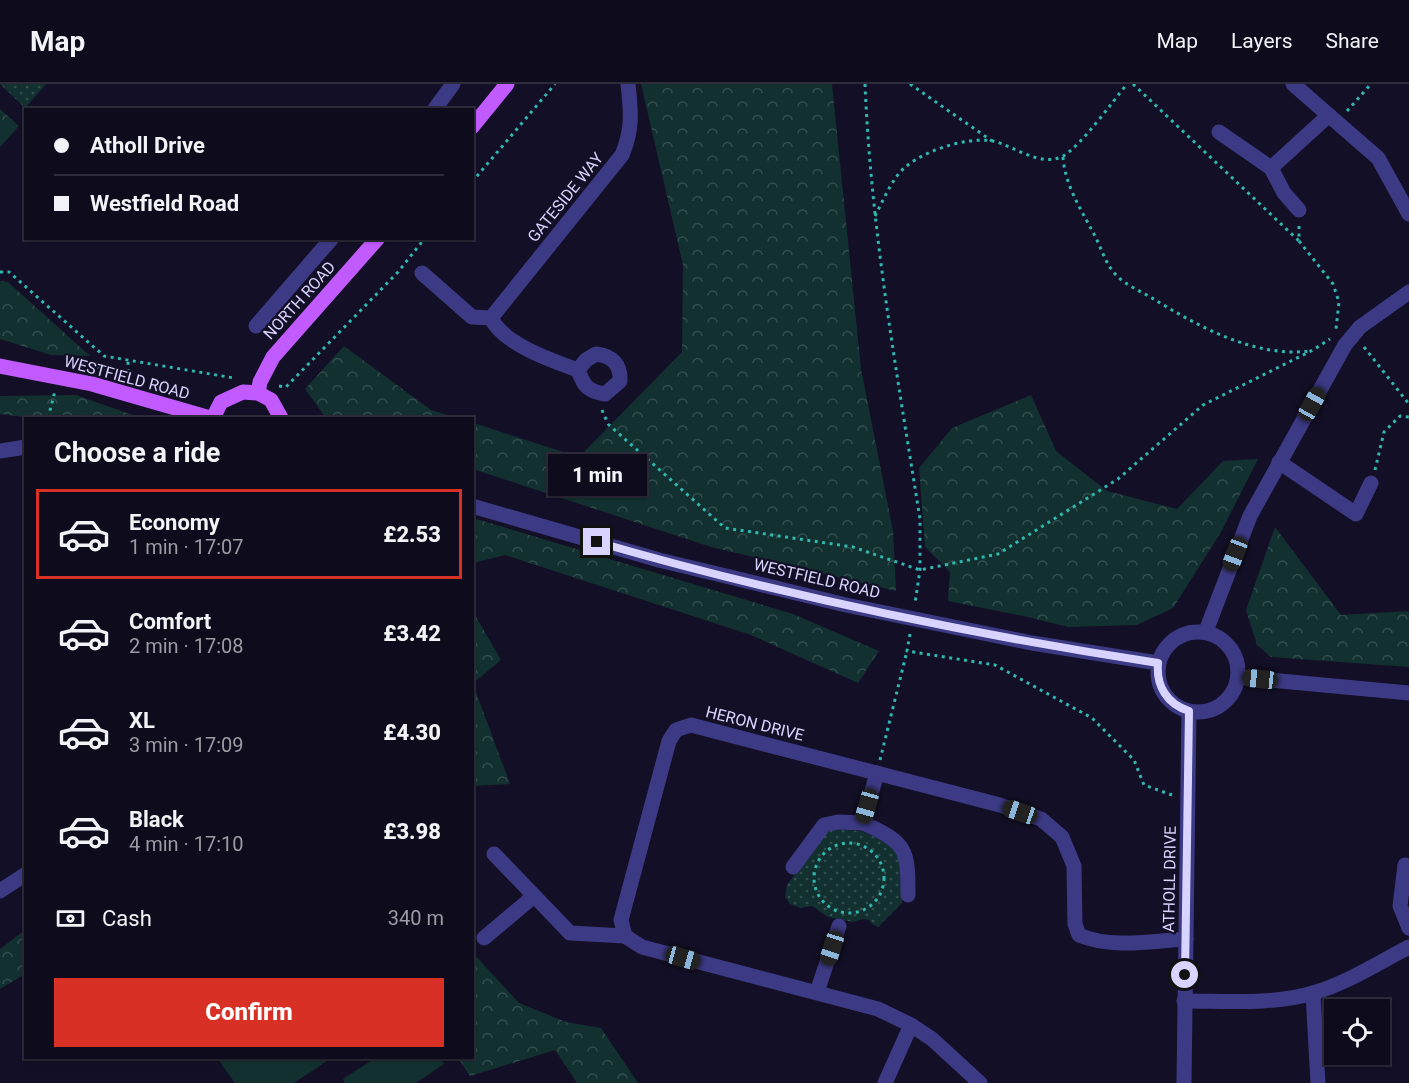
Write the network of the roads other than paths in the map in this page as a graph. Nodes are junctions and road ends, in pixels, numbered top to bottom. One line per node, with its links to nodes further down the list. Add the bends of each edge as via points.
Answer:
1 (453, 84): 5 (street)
2 (507, 84): 7 (main road)
3 (628, 84): 16 (street, GATESIDE WAY, via 630,136 622,155)
4 (1293, 84): 6 (street)
5 (435, 108)
6 (1334, 118): 9 (street); 11 (street, via 1378,158)
7 (474, 125)
8 (1219, 132): 9 (street)
9 (1271, 168): 10 (street, via 1284,193)
10 (1299, 210)
11 (1409, 214)
12 (330, 240): 17 (street)
13 (376, 240): 20 (main road, NORTH ROAD, via 273,357)
14 (422, 273): 16 (street, via 472,317)
15 (1409, 292): 26 (street, via 1360,327 1345,345)
16 (491, 318): 19 (street, via 506,335 539,356)
17 (256, 326)
18 (0, 366): 21 (main road, WESTFIELD ROAD, via 92,384)
19 (578, 370): 19 (street, via 596,354 607,355 621,372 620,381 605,394 593,392 585,386)
20 (259, 387): 22 (main road, via 221,402); 23 (main road)
21 (208, 417)
22 (212, 417)
23 (280, 417)
24 (24, 447): 25 (street)
25 (0, 451)
26 (1279, 462): 27 (street, via 1356,514); 29 (street, via 1250,516)
27 (1371, 483)
28 (474, 507): 30 (street, WESTFIELD ROAD, via 659,560 846,604 1032,643)
29 (1206, 631): 30 (street, via 1177,637 1162,652); 31 (street, via 1230,646 1236,655)
30 (1158, 663): 33 (street, via 1159,684 1167,698)
31 (1238, 677): 32 (street); 33 (street, via 1228,700 1211,710)
32 (1409, 693)
33 (1189, 711): 47 (street, ATHOLL DRIVE)
34 (877, 773): 35 (street); 45 (street, HERON DRIVE, via 691,725 676,730 669,741 621,920); 47 (street, HERON DRIVE, via 1041,819 1062,837 1074,866 1075,924 1079,935 1112,943)
35 (863, 823): 38 (street, via 824,825); 42 (street, via 887,834 901,846 908,863)
36 (494, 854): 41 (street)
37 (1405, 865): 44 (street, via 1400,906)
38 (793, 867)
39 (24, 875): 40 (street)
40 (0, 891)
41 (534, 896): 45 (street, via 570,933); 46 (street)
42 (908, 896)
43 (839, 926): 49 (street)
44 (1409, 928)
45 (624, 936): 49 (street, via 642,947)
46 (484, 938)
47 (1186, 939): 51 (street, ATHOLL DRIVE)
48 (1409, 947): 50 (street)
49 (817, 992): 52 (street, via 878,1009)
50 (1313, 993): 51 (street, via 1280,999); 56 (street)
51 (1184, 1001): 55 (street, ATHOLL DRIVE)
52 (911, 1025): 53 (street); 54 (street)
53 (885, 1083)
54 (980, 1083)
55 (1184, 1083)
56 (1318, 1083)

